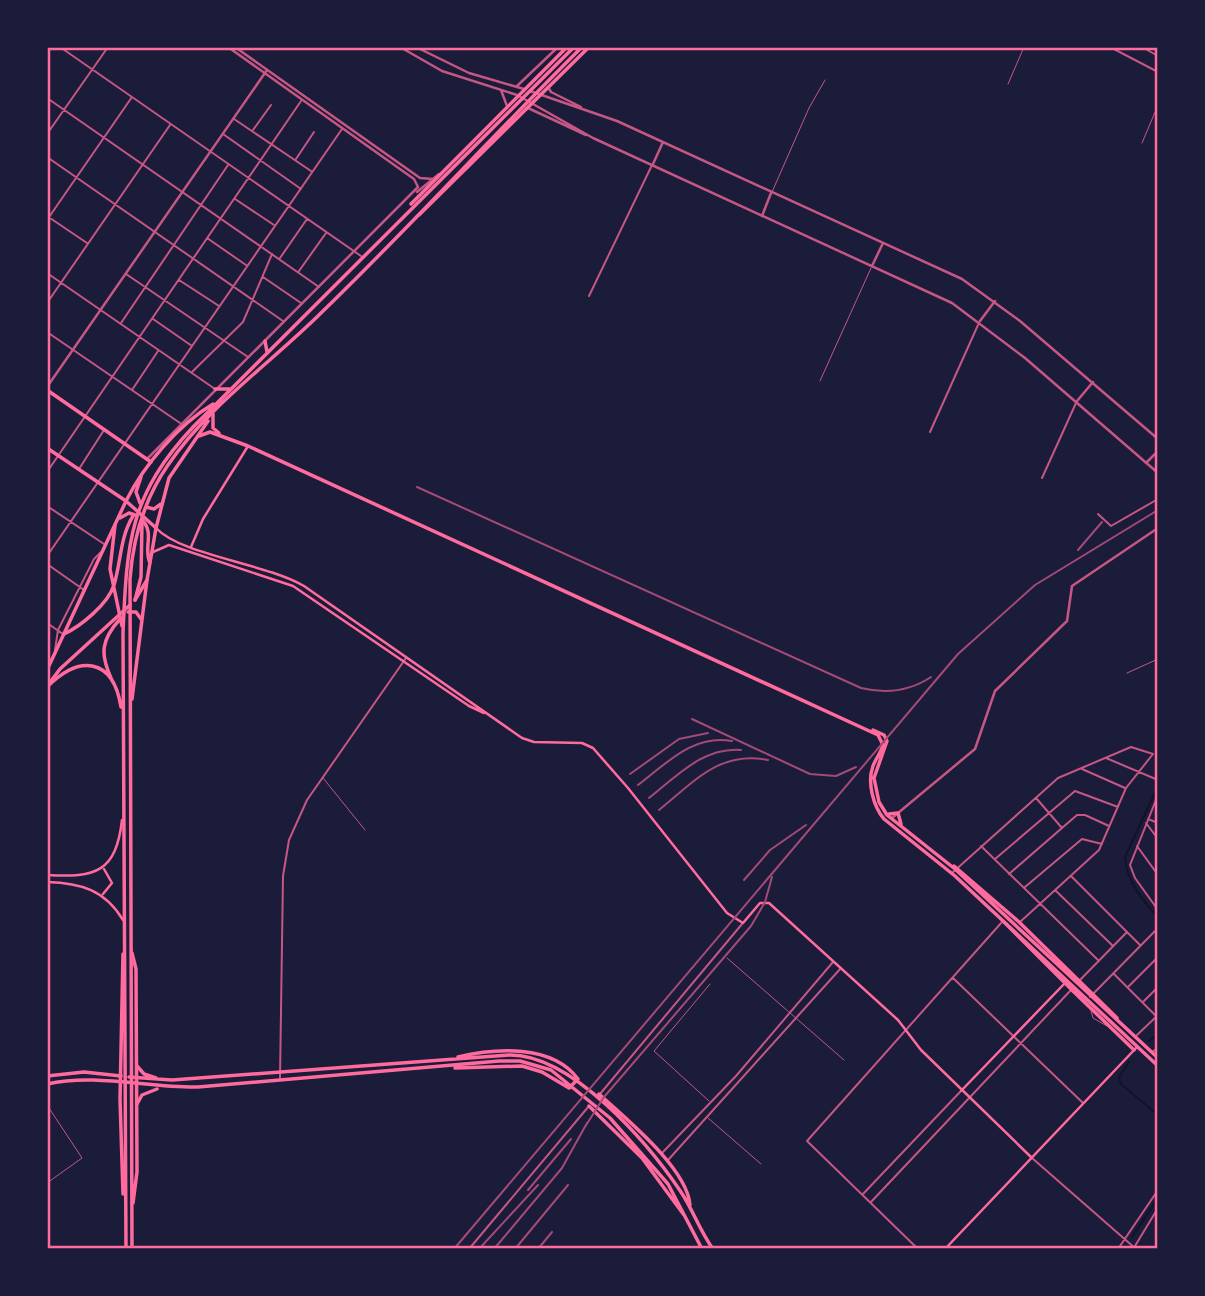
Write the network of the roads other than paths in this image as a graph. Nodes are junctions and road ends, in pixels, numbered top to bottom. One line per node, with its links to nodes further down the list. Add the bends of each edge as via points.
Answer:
1 (50, 47): 17 (street)
2 (60, 47): 20 (street)
3 (102, 47): 16 (street)
4 (228, 47): 18 (street)
5 (235, 47): 18 (street)
6 (400, 47): 29 (street, via 442,71)
7 (416, 47): 26 (street, via 469,73)
8 (558, 47): 26 (street)
9 (566, 47): 23 (main road)
10 (573, 47): 77 (main road)
11 (582, 47): 82 (main road)
12 (589, 47): 27 (main road)
13 (1024, 47): 25 (lane)
14 (1110, 47): 22 (street)
15 (1142, 47): 19 (street)
16 (107, 49): 20 (street)
17 (47, 51)
18 (241, 54): 21 (street)
19 (1158, 56)
20 (92, 70): 32 (street); 42 (street)
21 (265, 71): 34 (street); 35 (street); 45 (street)
22 (1158, 72)
23 (538, 75): 27 (main road, via 538,86); 28 (main road)
24 (825, 80): 71 (lane)
25 (1008, 84)
26 (517, 86): 28 (street)
27 (549, 87): 31 (main road); 43 (street)
28 (524, 89): 30 (main road); 31 (street)
29 (501, 90): 30 (street); 39 (street)
30 (517, 95): 36 (street); 39 (main road)
31 (540, 96): 36 (main road); 43 (street)
32 (132, 97): 46 (street); 52 (street)
33 (47, 98): 42 (street)
34 (301, 101): 40 (street); 56 (street)
35 (313, 102): 40 (street); 68 (street, via 420,178)
36 (533, 103): 41 (main road); 53 (street)
37 (271, 104): 48 (street)
38 (1158, 105): 55 (lane)
39 (507, 106): 44 (main road); 65 (main road)
40 (310, 107): 47 (street)
41 (528, 108): 44 (main road); 53 (street)
42 (64, 110): 50 (street); 52 (street)
43 (590, 111): 54 (street)
44 (521, 116): 82 (main road)
45 (234, 118): 48 (street); 51 (street)
46 (171, 124): 57 (street); 63 (street)
47 (342, 129): 64 (street); 75 (street, via 417,183 417,191)
48 (253, 131): 56 (street)
49 (314, 132): 59 (street)
50 (47, 134)
51 (222, 134): 57 (street); 60 (street)
52 (104, 138): 63 (street); 66 (street)
53 (593, 138): 62 (street)
54 (663, 141): 62 (street); 71 (street)
55 (1142, 143)
56 (271, 144): 59 (street); 60 (street)
57 (209, 151): 61 (street); 70 (street)
58 (47, 157): 66 (street)
59 (295, 160): 64 (street)
60 (259, 161): 67 (street); 69 (street)
61 (229, 164): 67 (street); 76 (street)
62 (653, 164): 78 (street); 107 (street)
63 (143, 165): 70 (street); 73 (street)
64 (313, 172): 69 (street)
65 (439, 174): 68 (street); 77 (main road)
66 (76, 178): 73 (street); 79 (street)
67 (248, 178): 72 (street); 74 (street)
68 (433, 178): 75 (street)
69 (301, 188): 74 (street)
70 (181, 192): 76 (street); 84 (street)
71 (771, 193): 78 (street); 88 (street)
72 (234, 198): 80 (street); 83 (street)
73 (115, 205): 84 (street); 87 (street)
74 (289, 205): 81 (street); 83 (street)
75 (404, 205): 91 (street)
76 (202, 206): 80 (street); 89 (street)
77 (403, 215): 93 (main road)
78 (762, 216): 97 (street)
79 (48, 218): 87 (street)
80 (220, 218): 86 (street); 90 (street)
81 (307, 219): 85 (street); 95 (street)
82 (410, 221): 141 (main road, via 331,304)
83 (275, 225): 90 (street)
84 (154, 232): 89 (street); 100 (street)
85 (326, 232): 91 (street); 98 (street)
86 (206, 238): 94 (street); 96 (street)
87 (88, 243): 103 (street)
88 (883, 243): 97 (street); 110 (street, via 962,279)
89 (174, 245): 94 (street); 105 (street)
90 (261, 246): 92 (street); 96 (street)
91 (355, 252): 93 (street); 106 (street)
92 (272, 254): 95 (street); 101 (street)
93 (362, 257): 127 (main road)
94 (192, 258): 102 (street); 104 (street)
95 (279, 259): 98 (street)
96 (247, 265): 104 (street)
97 (872, 266): 117 (street, via 943,298); 132 (lane)
98 (299, 272): 106 (street)
99 (47, 273): 103 (street)
100 (125, 273): 105 (street); 114 (street)
101 (263, 277): 109 (street); 112 (street)
102 (178, 280): 108 (street); 113 (street)
103 (61, 283): 111 (street); 114 (street)
104 (233, 285): 109 (street); 113 (street)
105 (145, 286): 108 (street); 118 (street)
106 (319, 287): 112 (street)
107 (589, 296)
108 (164, 300): 115 (street); 119 (street)
109 (253, 300): 116 (street); 122 (street, via 243,322)
110 (995, 301): 117 (street); 133 (street)
111 (47, 303)
112 (302, 304): 116 (street)
113 (219, 306): 119 (street)
114 (100, 310): 118 (street); 125 (street)
115 (152, 318): 121 (street); 124 (street)
116 (284, 321): 123 (street)
117 (980, 321): 138 (street); 146 (street)
118 (121, 324): 121 (street)
119 (205, 327): 122 (street); 124 (street)
120 (47, 332): 125 (street)
121 (140, 337): 126 (street); 131 (street)
122 (225, 340): 128 (street); 130 (street)
123 (265, 341): 127 (main road); 128 (street)
124 (192, 346): 129 (street)
125 (73, 350): 131 (street); 134 (street)
126 (159, 350): 129 (street); 137 (street)
127 (267, 353): 135 (main road)
128 (248, 357): 136 (street)
129 (179, 364): 130 (street); 140 (street)
130 (192, 373): 136 (street)
131 (112, 377): 137 (street); 142 (street)
132 (820, 381)
133 (1093, 382): 138 (street); 149 (street)
134 (47, 388): 142 (main road)
135 (231, 388): 136 (main road); 139 (main road)
136 (215, 389): 144 (street)
137 (132, 391): 140 (street)
138 (1077, 401): 156 (street); 161 (street)
139 (218, 402): 141 (main road); 155 (main road)
140 (152, 404): 144 (street); 150 (street)
141 (212, 412): 143 (main road); 147 (main road, via 213,428); 167 (main road, via 166,458)
142 (85, 416): 145 (main road); 154 (street)
143 (208, 418): 148 (main road); 169 (main road, via 166,468)
144 (180, 424): 155 (street)
145 (105, 429): 150 (main road); 157 (street)
146 (930, 432)
147 (221, 434): 148 (main road, via 206,432); 151 (main road); 213 (main road, via 881,733 887,745 874,778)
148 (198, 437): 165 (main road, via 173,471)
149 (1158, 439)
150 (125, 443): 155 (main road); 162 (street)
151 (248, 446): 176 (main road, via 203,519); 212 (main road, via 878,735 883,747 871,778)
152 (47, 448): 154 (main road)
153 (1158, 450): 156 (street)
154 (58, 456): 157 (main road); 158 (street)
155 (149, 461): 160 (main road)
156 (1146, 463): 159 (street)
157 (79, 469): 162 (main road)
158 (47, 472)
159 (1158, 473)
160 (141, 475): 164 (main road); 165 (main road, via 138,500 152,509)
161 (1042, 478)
162 (99, 482): 164 (main road); 170 (street)
163 (1158, 499): 168 (street, via 1111,526)
164 (127, 501): 171 (main road); 172 (main road)
165 (162, 503): 172 (main road)
166 (47, 506): 170 (street)
167 (136, 512): 189 (main road, via 126,560); 190 (main road, via 110,594)
168 (1098, 514)
169 (142, 517): 185 (main road); 199 (main road, via 131,566)
170 (71, 522): 175 (street); 178 (street)
171 (116, 523): 174 (main road, via 131,513); 175 (main road); 189 (main road, via 110,558)
172 (154, 526): 174 (main road); 176 (main road, via 173,542); 177 (main road)
173 (1158, 528): 214 (street, via 1072,586 1067,621 998,686 977,746)
174 (149, 529): 180 (main road)
175 (105, 545): 184 (main road)
176 (191, 549): 177 (main road, via 167,545); 179 (main road); 182 (main road)
177 (152, 553): 180 (main road)
178 (47, 556)
179 (236, 560): 182 (street); 192 (main road, via 304,586)
180 (150, 563): 183 (main road)
181 (47, 564): 184 (street)
182 (235, 566): 194 (main road, via 293,586)
183 (147, 580): 185 (main road); 186 (main road)
184 (82, 588): 188 (street); 190 (main road)
185 (135, 600): 198 (main road, via 60,669)
186 (142, 621): 197 (main road, via 136,612 129,612 106,637 102,653); 199 (main road)
187 (47, 623): 188 (street)
188 (58, 630): 190 (street); 191 (street)
189 (123, 632): 201 (main road)
190 (64, 635): 191 (main road)
191 (56, 652): 195 (main road)
192 (407, 657): 194 (street); 200 (main road)
193 (1158, 659): 196 (lane)
194 (404, 661): 200 (main road); 205 (street)
195 (47, 670)
196 (1127, 673)
197 (114, 683): 198 (main road, via 98,667 85,664 68,670); 201 (main road)
198 (47, 687)
199 (131, 707): 251 (main road)
200 (488, 714): 246 (main road, via 528,741 582,743 593,748 721,907)
201 (122, 717): 216 (main road)
202 (1105, 757): 203 (street); 204 (street); 204 (street, via 1131,747 1153,755)
203 (1080, 768): 207 (street); 209 (street, via 1058,778)
204 (1139, 772): 206 (street); 207 (street)
205 (323, 778): 223 (lane); 286 (street, via 300,811 286,852)
206 (1158, 780)
207 (1126, 788): 211 (street)
208 (1158, 795): 210 (street)
209 (1036, 797): 215 (street); 226 (street)
210 (1156, 800): 218 (street)
211 (1118, 807): 215 (street, via 1077,790); 220 (street)
212 (878, 811): 217 (main road); 224 (main road)
213 (886, 813): 214 (main road); 217 (main road)
214 (898, 813): 217 (street); 221 (main road)
215 (1049, 813): 222 (street); 229 (street)
216 (123, 814): 231 (main road, via 119,843); 243 (main road)
217 (892, 818): 221 (main road); 224 (main road, via 892,824)
218 (1146, 820): 219 (street); 225 (street); 228 (street)
219 (1158, 823)
220 (1110, 826): 222 (street, via 1082,814); 227 (street)
221 (904, 828): 230 (main road)
222 (1062, 828): 234 (street)
223 (365, 830)
224 (907, 837): 230 (main road)
225 (1158, 839)
226 (980, 845): 229 (street); 232 (street)
227 (1103, 845): 236 (street); 238 (street, via 1082,839)
228 (1137, 845): 235 (street); 242 (street, via 1130,869)
229 (995, 860): 234 (street)
230 (944, 863): 232 (main road); 232 (main road)
231 (103, 868): 233 (main road, via 82,876); 240 (main road, via 112,883)
232 (955, 870): 244 (main road); 245 (main road); 260 (main road)
233 (47, 874)
234 (1009, 874): 238 (street)
235 (1158, 875)
236 (1070, 876): 239 (street); 248 (street)
237 (47, 882): 240 (main road, via 74,884)
238 (1025, 888): 241 (street)
239 (1054, 889): 241 (street); 250 (street)
240 (103, 894): 243 (main road)
241 (1038, 903): 245 (street); 256 (street)
242 (1158, 910)
243 (123, 920): 252 (main road)
244 (1004, 920): 259 (street); 260 (main road)
245 (1019, 922): 264 (main road)
246 (743, 923): 255 (main road, via 765,902); 297 (street)
247 (1158, 928): 249 (street)
248 (1127, 932): 249 (street); 250 (street)
249 (1140, 945): 258 (street)
250 (1113, 946): 256 (street)
251 (131, 951): 279 (main road, via 136,969); 320 (main road)
252 (123, 952): 278 (main road); 319 (main road)
253 (1158, 957): 263 (street)
254 (727, 958): 268 (lane)
255 (834, 961): 257 (main road); 268 (street)
256 (1098, 961): 264 (street)
257 (841, 968): 270 (street); 271 (main road)
258 (1113, 974): 263 (street); 265 (street)
259 (953, 977): 271 (street); 273 (street)
260 (1067, 981): 264 (main road); 273 (main road)
261 (710, 984): 301 (lane, via 654,1051)
262 (1158, 987): 267 (street)
263 (1128, 988): 267 (street)
264 (1076, 989): 265 (main road); 266 (street); 266 (street); 276 (main road); 276 (main road)
265 (1091, 996): 272 (main road)
266 (1065, 998): 274 (street)
267 (1142, 1003): 269 (street)
268 (791, 1014): 270 (lane); 301 (street)
269 (1157, 1016): 272 (street)
270 (794, 1017): 282 (lane); 304 (street)
271 (905, 1030): 296 (main road); 317 (street, via 807,1141)
272 (1134, 1036): 277 (main road)
273 (1014, 1037): 274 (street); 296 (main road)
274 (1021, 1043): 300 (street); 302 (street)
275 (1158, 1048): 277 (street)
276 (1135, 1049): 284 (main road); 302 (main road)
277 (1152, 1052): 280 (main road)
278 (120, 1053): 279 (main road, via 128,1060); 288 (main road)
279 (135, 1053): 283 (main road)
280 (1158, 1058)
281 (448, 1060): 285 (main road, via 524,1052 556,1062 578,1079 569,1088 522,1066); 286 (main road); 321 (main road, via 525,1055 559,1068 631,1129)
282 (844, 1060)
283 (135, 1061): 289 (main road); 290 (main road, via 144,1074)
284 (1158, 1066)
285 (449, 1067): 291 (main road); 323 (main road, via 520,1061 556,1073 630,1136 674,1193)
286 (281, 1072): 290 (main road); 291 (street)
287 (47, 1076): 288 (main road, via 84,1072)
288 (120, 1076): 289 (main road); 292 (main road)
289 (135, 1078): 290 (main road); 294 (main road)
290 (172, 1080)
291 (280, 1081): 295 (main road)
292 (120, 1083): 293 (main road, via 82,1080); 294 (main road); 298 (main road)
293 (47, 1084)
294 (135, 1085): 295 (main road); 299 (main road)
295 (162, 1087): 305 (main road, via 145,1093)
296 (961, 1091): 300 (main road); 317 (street)
297 (599, 1094): 306 (street); 307 (main road)
298 (120, 1099): 299 (main road, via 127,1095); 319 (main road)
299 (135, 1099): 305 (main road)
300 (969, 1099): 312 (main road); 318 (street)
301 (711, 1103): 304 (lane); 308 (street)
302 (1084, 1104): 312 (main road)
303 (47, 1105): 315 (lane, via 81,1155 81,1160)
304 (716, 1105): 309 (street)
305 (136, 1106): 320 (main road, via 137,1172)
306 (589, 1106): 310 (main road); 330 (street)
307 (615, 1110): 310 (main road); 311 (main road)
308 (701, 1112): 309 (lane); 311 (street)
309 (707, 1116): 313 (street); 314 (lane)
310 (606, 1121): 323 (main road, via 656,1175)
311 (660, 1155): 313 (main road)
312 (1031, 1157): 325 (street); 334 (main road)
313 (666, 1162): 321 (main road, via 686,1189)
314 (761, 1164)
315 (47, 1184)
316 (1158, 1190): 325 (street)
317 (862, 1196): 318 (street)
318 (870, 1203): 333 (street)
319 (125, 1204): 328 (main road)
320 (132, 1208): 329 (main road)
321 (690, 1208): 332 (main road)
322 (1158, 1208): 326 (street)
323 (686, 1218): 331 (main road)
324 (47, 1225): 327 (lane)
325 (1124, 1240): 326 (street); 335 (street)
326 (1135, 1248)
327 (50, 1249)
328 (126, 1249)
329 (132, 1249)
330 (469, 1249)
331 (702, 1249)
332 (713, 1249)
333 (918, 1249)
334 (945, 1249)
335 (1118, 1249)

